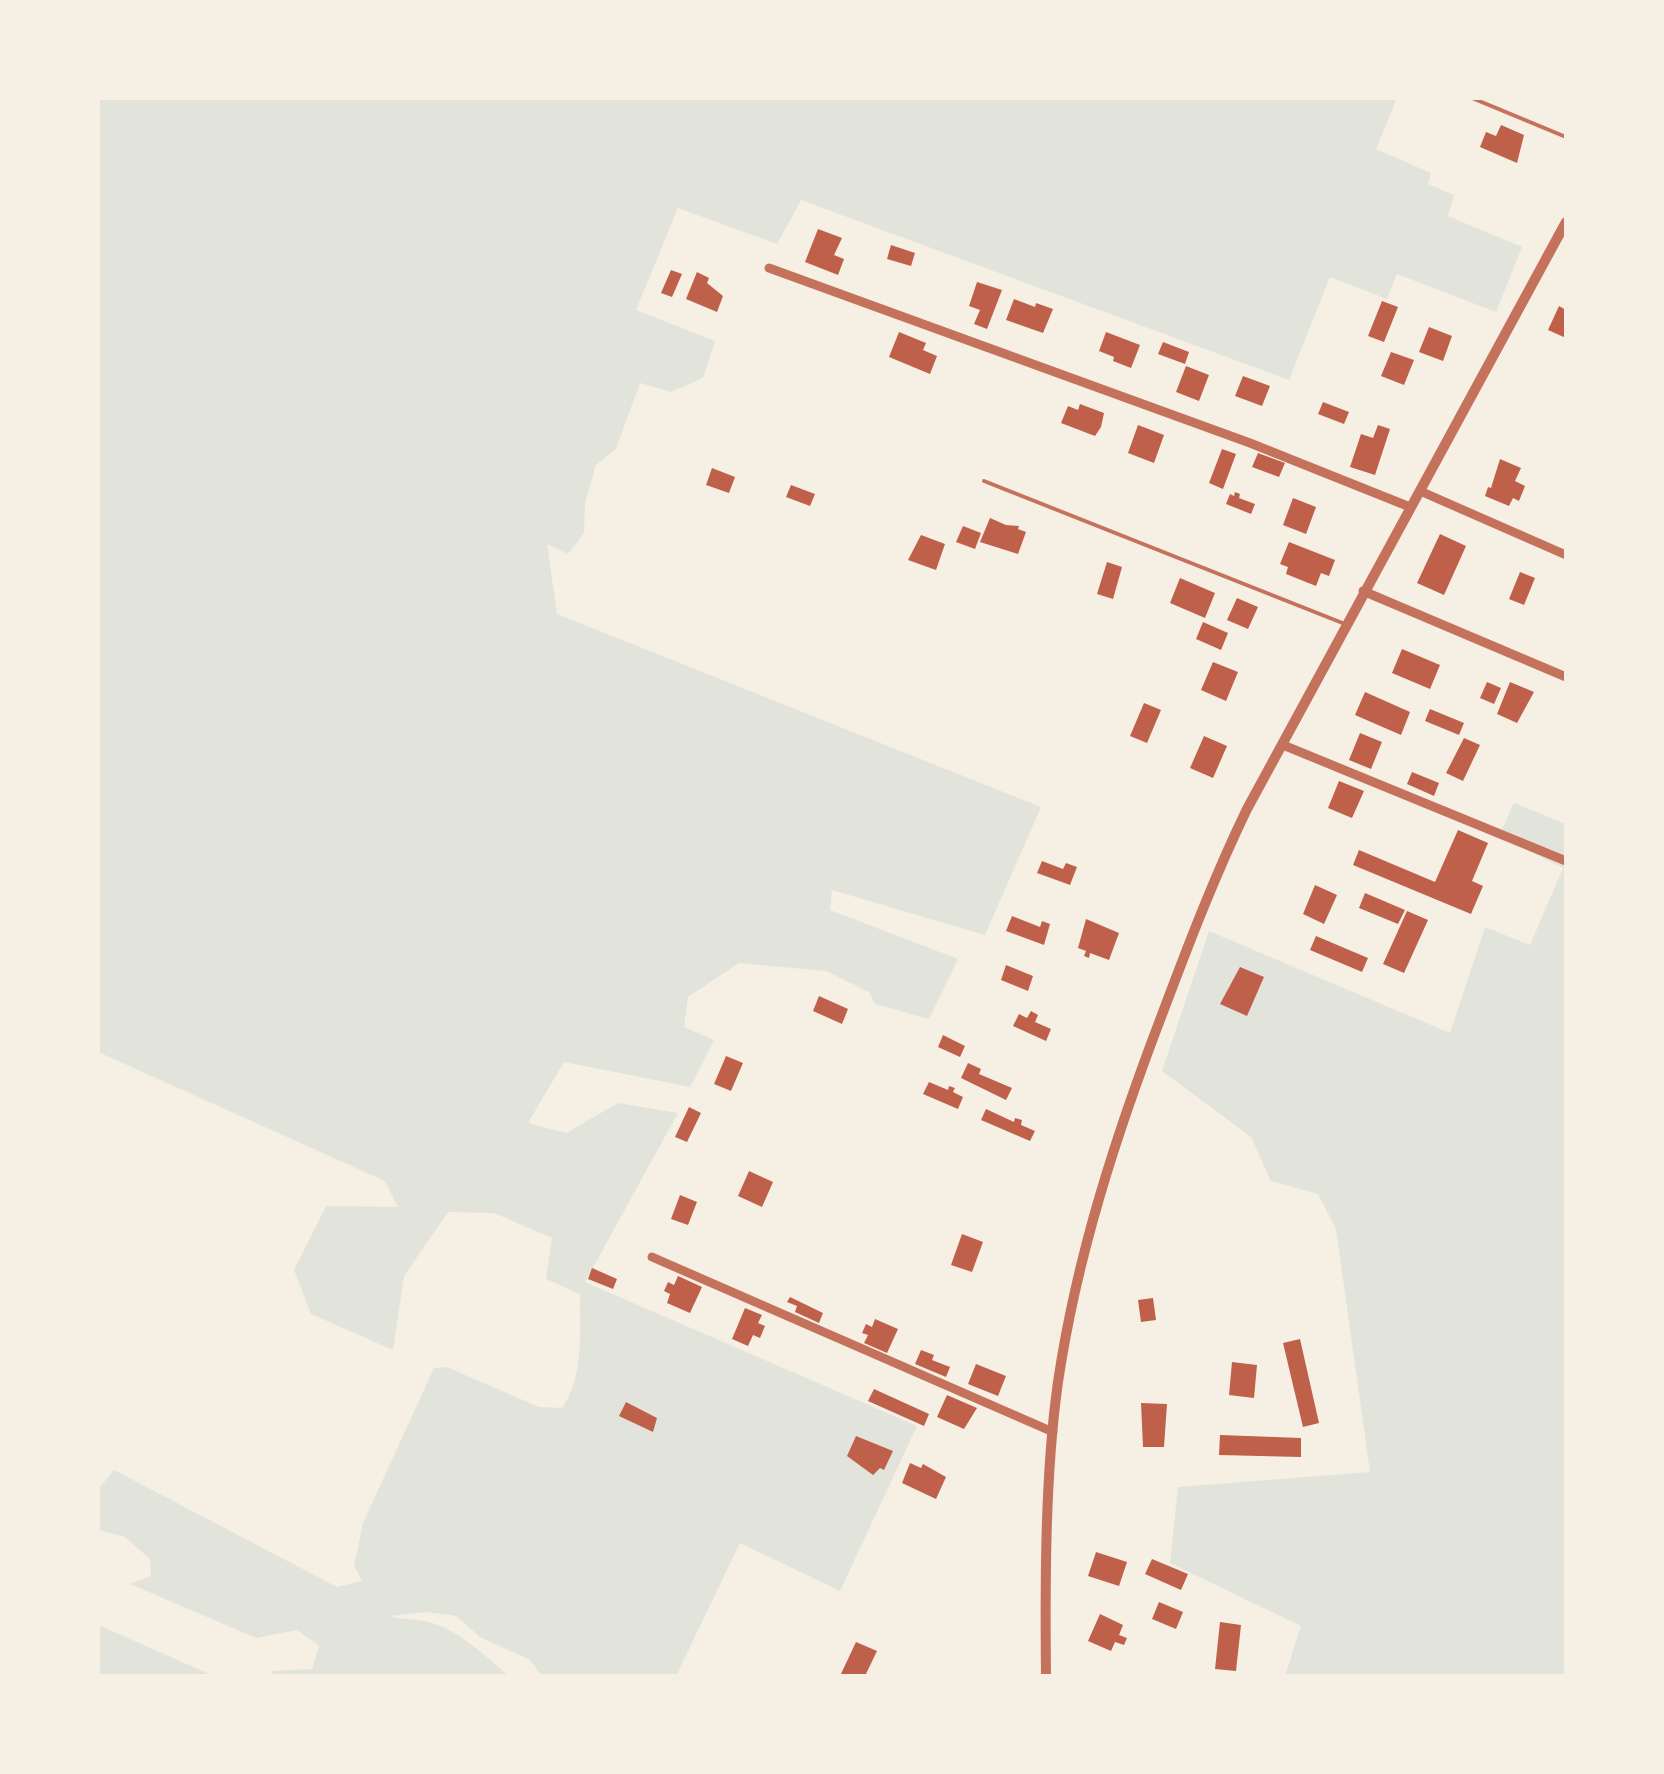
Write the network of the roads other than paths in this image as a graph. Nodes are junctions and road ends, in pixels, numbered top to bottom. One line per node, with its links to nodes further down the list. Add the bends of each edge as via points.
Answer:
1 (1472, 98): 2 (lane)
2 (1566, 137)
3 (1566, 222): 6 (street)
4 (769, 268): 7 (street, via 1250,442)
5 (984, 480): 10 (lane)
6 (1420, 491): 7 (street); 8 (street)
7 (1410, 507): 9 (street)
8 (1566, 555)
9 (1364, 590): 10 (street); 11 (street)
10 (1345, 624): 12 (street)
11 (1566, 676)
12 (1283, 745): 13 (street); 15 (street, via 1214,876 1130,1103 1078,1277)
13 (1566, 861)
14 (652, 1257): 15 (street)
15 (1052, 1432): 16 (street)
16 (1046, 1676)

